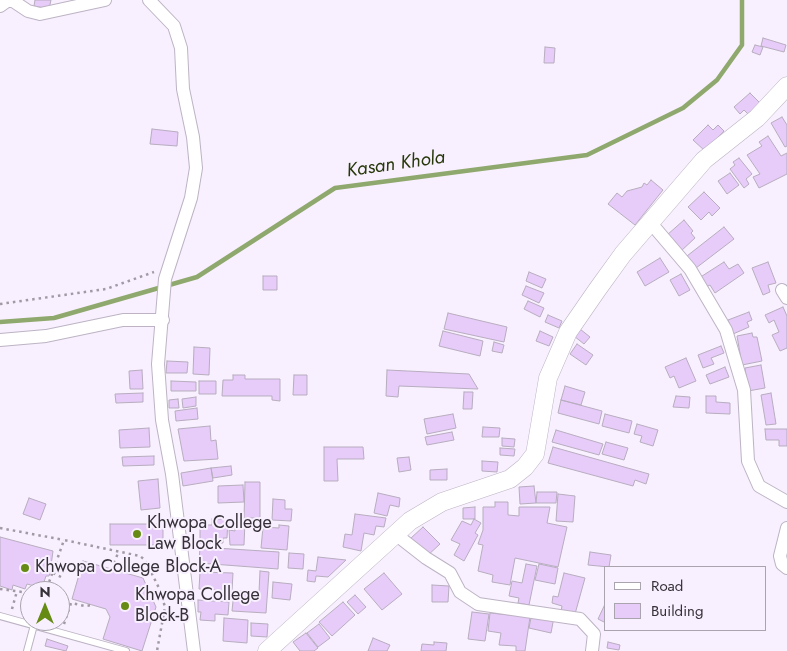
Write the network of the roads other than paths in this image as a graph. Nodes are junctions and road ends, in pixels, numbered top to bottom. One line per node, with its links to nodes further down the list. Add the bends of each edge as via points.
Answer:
1 (105, 0): 3 (street, via 40,14 28,11 13,1 7,0)
2 (149, 0): 6 (street, via 174,26 181,48 183,90 196,168 191,198 165,279)
3 (0, 6)
4 (787, 86): 5 (main road, via 757,118 704,160)
5 (650, 222): 8 (street, via 690,270 726,330 744,390 748,461 759,486); 10 (main road, via 623,254 568,332 548,378 535,454 525,467 510,479 442,502)
6 (164, 313): 7 (street, via 46,336); 18 (street, via 158,364 162,420)
7 (0, 340)
8 (787, 502)
9 (787, 528): 11 (street, via 780,556)
10 (394, 533): 19 (main road); 20 (street, via 450,573 460,592 478,604 580,619 594,634)
11 (787, 568)
12 (0, 616): 13 (lane)
13 (20, 621)
14 (32, 631): 16 (lane)
15 (57, 631): 17 (lane)
16 (26, 651)
17 (126, 651)
18 (194, 651)
19 (267, 651)
20 (592, 651)

